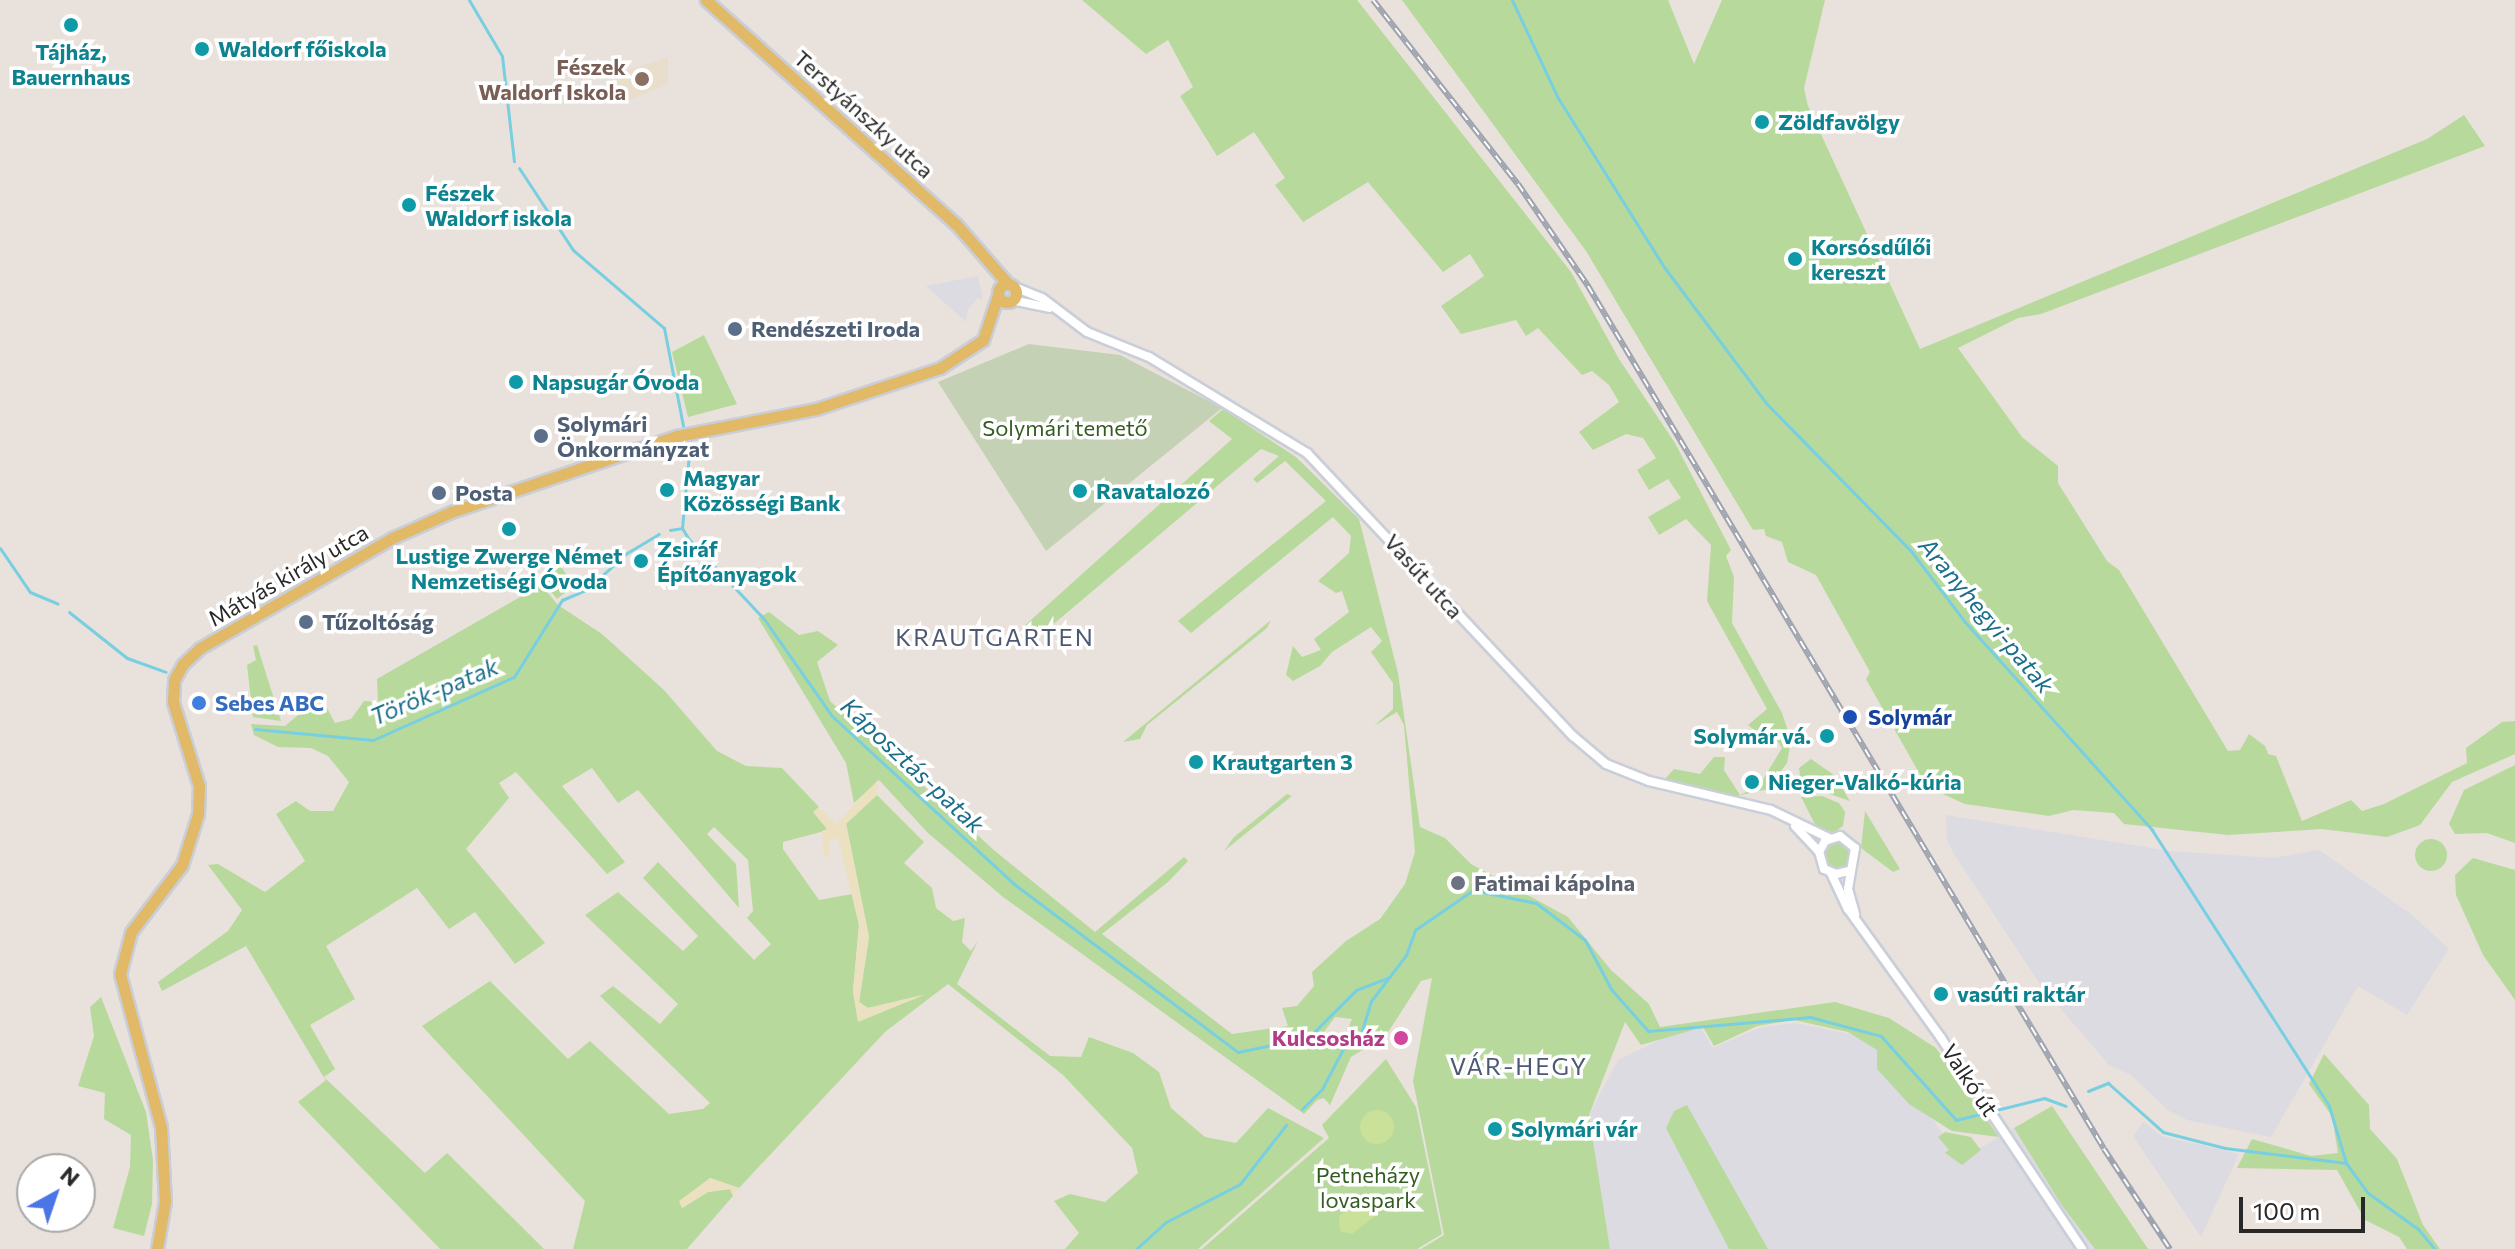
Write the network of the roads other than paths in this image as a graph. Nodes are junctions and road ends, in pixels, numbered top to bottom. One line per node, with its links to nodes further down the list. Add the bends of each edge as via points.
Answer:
1 (706, 0): 2 (main road, Terstyánszky utca, via 956,224 990,263)
2 (1006, 293): 3 (street, Vasút utca); 3 (street, Vasút utca, via 1042,298); 11 (main road, Mátyás király utca, via 972,351 905,382 816,409 677,436 451,512 392,538 200,648 183,664 172,694 199,786 196,824 179,871 131,932 120,974 161,1127 165,1201)
3 (1062, 316): 4 (street, Vasút utca, via 1149,357 1307,453 1573,736 1606,764)
4 (1788, 819): 5 (street, Vasút utca); 6 (street, Vasút utca)
5 (1829, 838): 6 (street); 7 (street, via 1852,843 1856,858)
6 (1819, 852): 8 (street, via 1820,864)
7 (1849, 871): 8 (street); 9 (street)
8 (1831, 873): 9 (street, Valkó út)
9 (1857, 923): 10 (street, Valkó út)
10 (2080, 1246)
11 (157, 1249)

